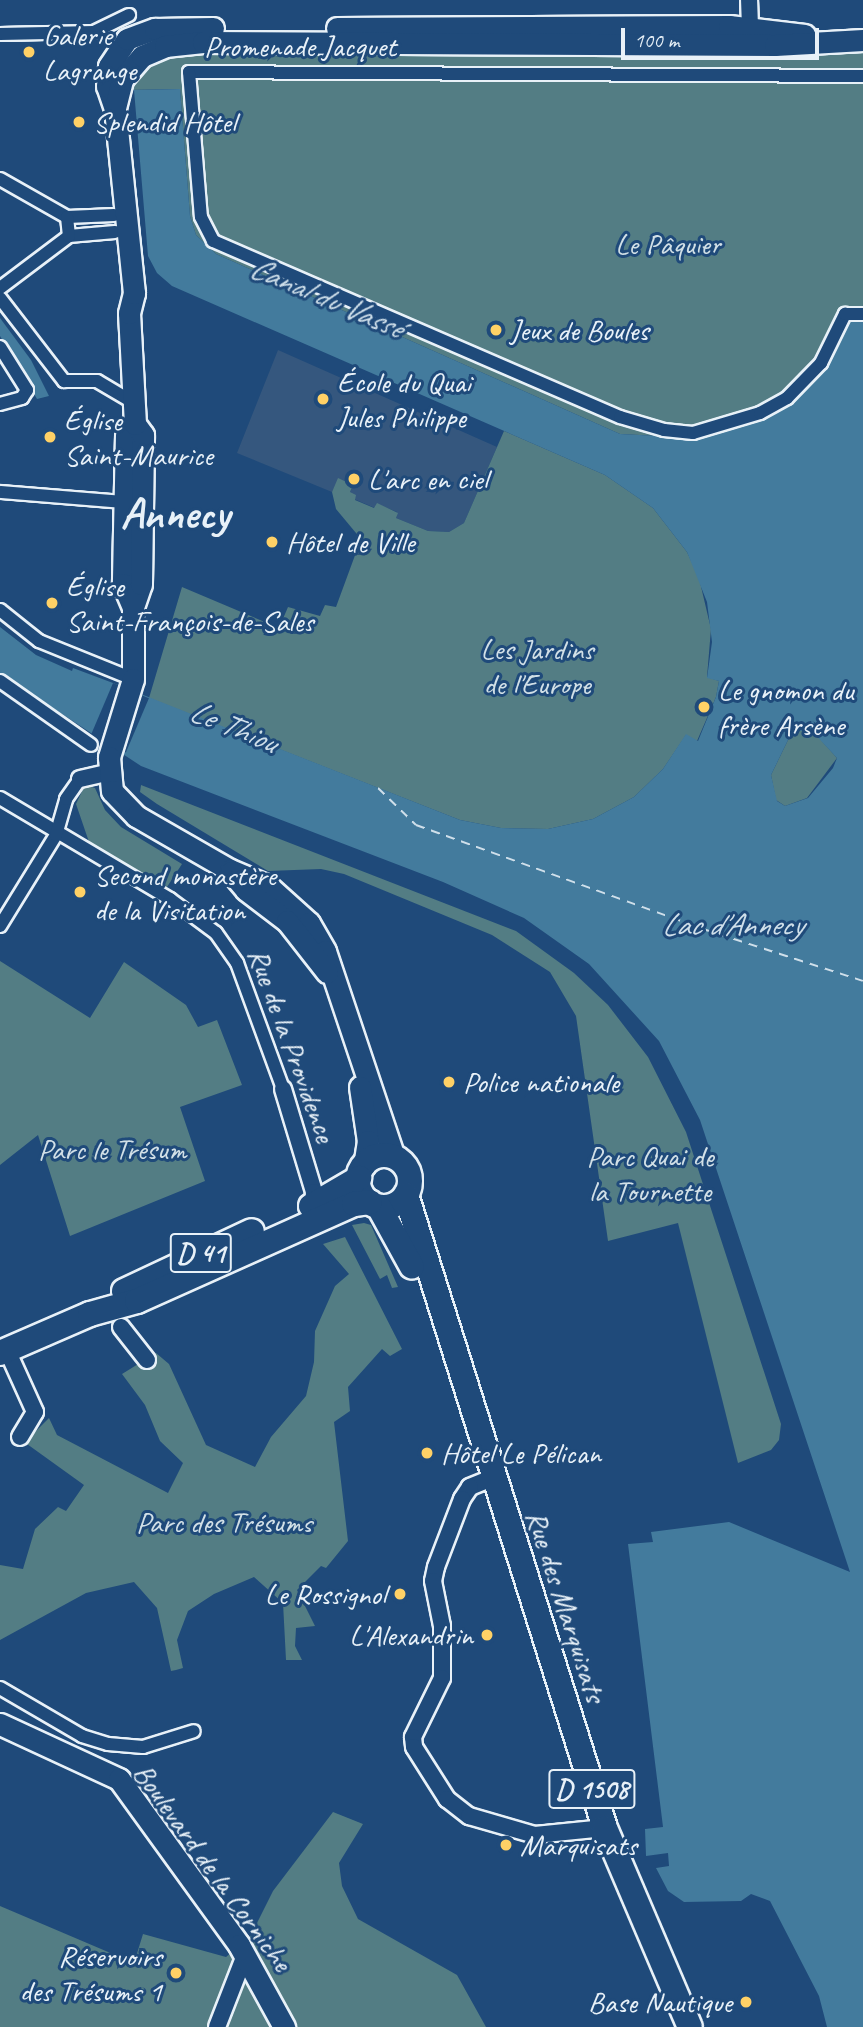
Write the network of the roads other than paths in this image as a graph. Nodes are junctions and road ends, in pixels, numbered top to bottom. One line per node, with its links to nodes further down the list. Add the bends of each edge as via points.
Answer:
1 (749, 0): 3 (street)
2 (129, 15): 4 (street, via 94,32)
3 (750, 27): 5 (main road); 7 (street, via 743,36); 9 (main road, via 155,29 135,34 114,54 106,79)
4 (0, 34)
5 (827, 39): 6 (main road); 7 (main road, via 775,45)
6 (863, 40)
7 (675, 43): 9 (main road, via 177,44 148,52 131,65 122,79)
8 (863, 76): 18 (street, Promenade Jacquet, via 189,72 201,217 213,241 620,417 693,433 760,413 787,398 821,363 845,314)
9 (115, 108): 10 (main road)
10 (118, 155): 13 (main road, via 112,184); 17 (main road, via 134,293)
11 (0, 179): 12 (street)
12 (67, 217): 13 (street); 14 (street)
13 (115, 224): 14 (street); 17 (main road, via 120,294)
14 (69, 236): 15 (street)
15 (0, 288)
16 (0, 298): 21 (street, via 64,381 97,381)
17 (129, 313): 21 (main road)
18 (863, 314)
19 (0, 347): 20 (street, via 27,390 22,398)
20 (0, 404)
21 (134, 414): 23 (main road, via 126,435); 24 (main road, via 143,435 141,584)
22 (0, 492): 23 (street)
23 (124, 502): 24 (main road, via 123,584)
24 (133, 607): 27 (main road)
25 (0, 610): 27 (street, via 38,641)
26 (0, 681): 28 (street)
27 (132, 685): 28 (main road)
28 (101, 746): 29 (main road)
29 (107, 773): 30 (street); 34 (main road, via 112,791 127,810 230,870 246,890 287,921 330,975)
30 (80, 779): 32 (street, via 66,799)
31 (0, 798): 32 (street, Rue de la Providence)
32 (56, 835): 33 (street); 35 (street, Rue de la Providence, via 170,899 203,921 229,948)
33 (0, 926)
34 (356, 1054): 36 (main road); 37 (main road, via 368,1141)
35 (283, 1089): 39 (street, Rue de la Providence)
36 (394, 1157): 37 (main road, via 377,1157); 38 (main road, via 408,1172)
37 (361, 1172): 39 (main road, D 41); 40 (main road, via 361,1192)
38 (406, 1195): 40 (main road, via 395,1205); 47 (main road, Rue des Marquisats / D 1508)
39 (317, 1204): 41 (street); 42 (main road, D 41, via 162,1270)
40 (374, 1204): 41 (main road, D 41); 47 (main road, Rue des Marquisats / D 1508, via 399,1237 422,1292)
41 (294, 1231): 42 (main road, D 41, via 137,1301)
42 (90, 1314): 44 (main road, D 41)
43 (121, 1327): 45 (street)
44 (3, 1352): 46 (street, via 35,1412)
45 (147, 1360)
46 (20, 1437)
47 (487, 1480): 51 (main road, Rue des Marquisats / D 1508); 51 (street, via 462,1500 436,1567 442,1678 413,1737 414,1747 447,1799 469,1816 535,1835)
48 (0, 1688): 50 (street, via 82,1736 108,1744 144,1747)
49 (0, 1724): 52 (main road, Boulevard de la Corniche, via 119,1779)
50 (194, 1731)
51 (599, 1829): 55 (main road, Rue des Marquisats / D 1508); 56 (main road, Rue des Marquisats / D 1508)
52 (244, 1955): 53 (street); 54 (main road, Boulevard de la Corniche)
53 (217, 2027)
54 (284, 2027)
55 (677, 2027)
56 (690, 2027)

